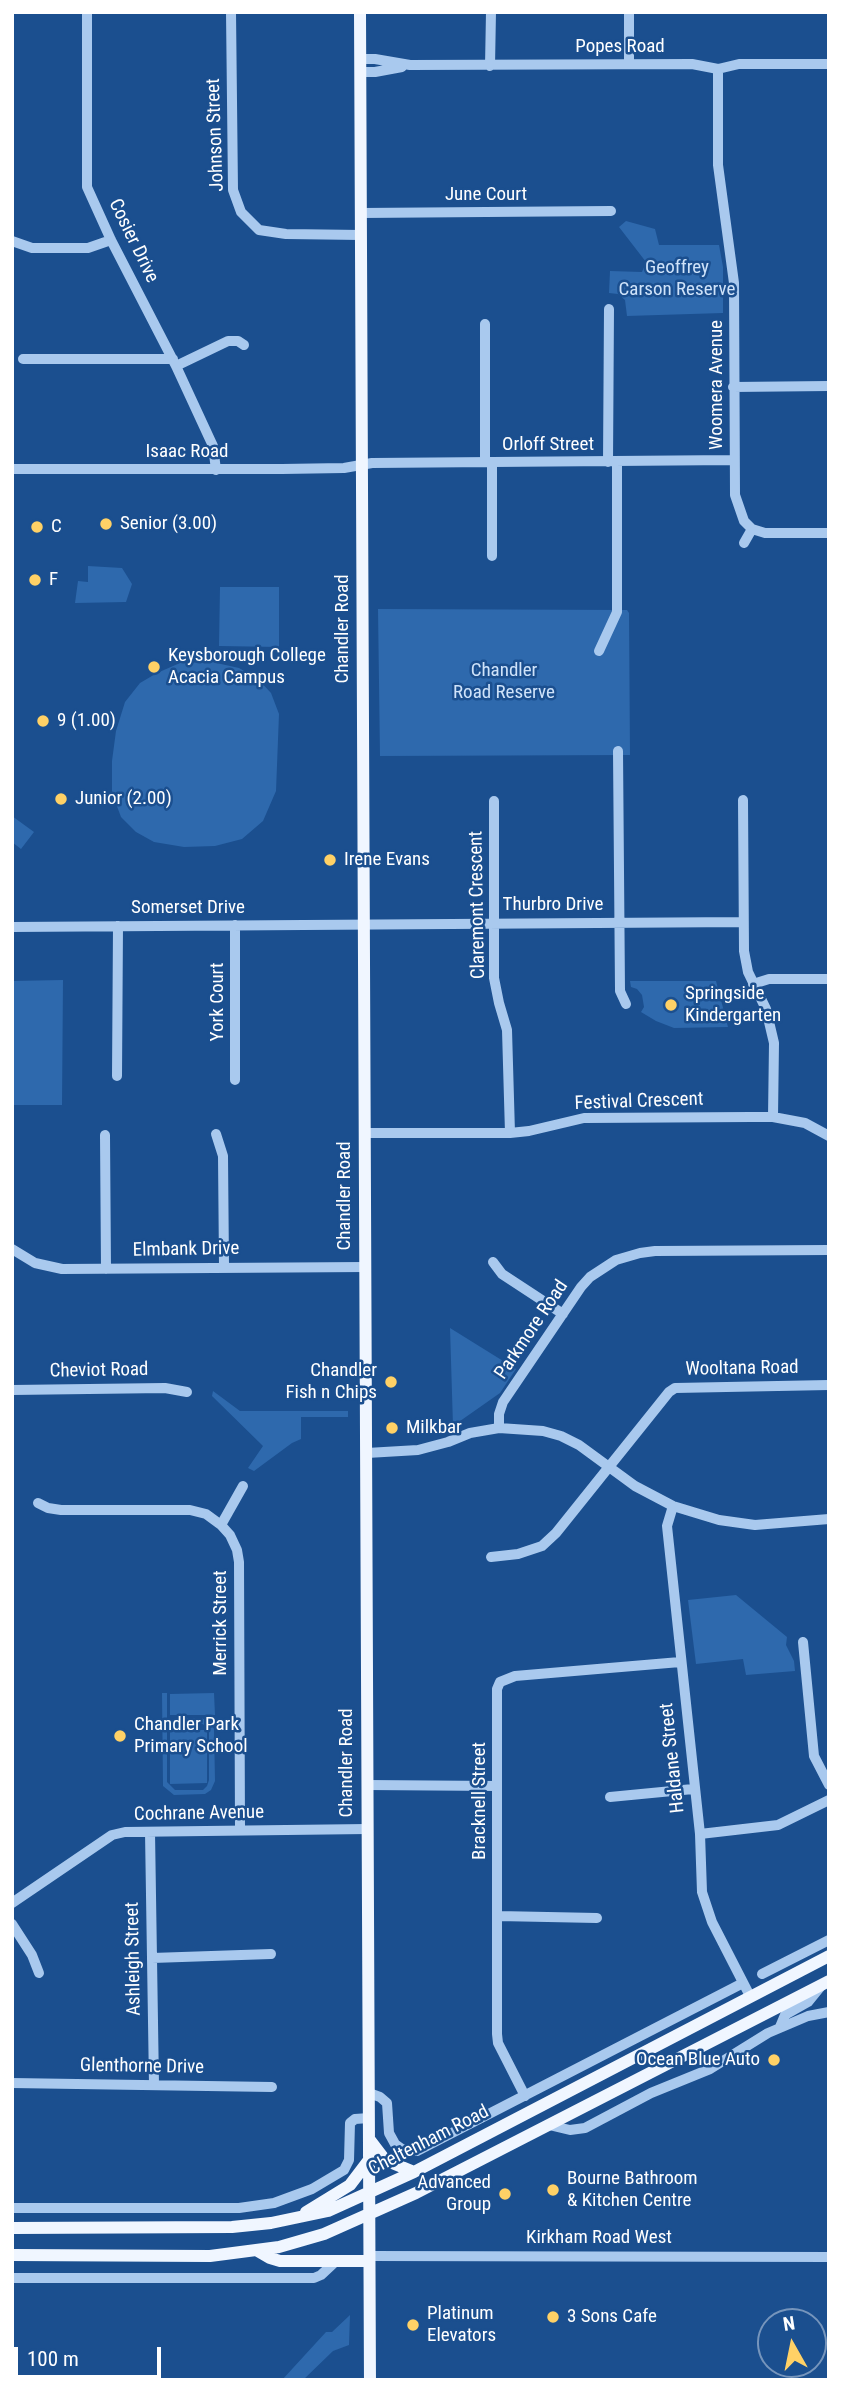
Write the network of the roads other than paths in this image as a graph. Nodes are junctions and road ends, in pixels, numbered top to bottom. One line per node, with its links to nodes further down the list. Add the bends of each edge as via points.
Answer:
1 (87, 12): 14 (street, Cosier Drive, via 87,187)
2 (231, 12): 13 (street, Johnson Street, via 233,190 241,212 259,230)
3 (360, 12): 8 (main road, Chandler Road)
4 (491, 12): 9 (street)
5 (629, 12): 6 (street)
6 (629, 64): 9 (street, Popes Road); 10 (street, Popes Road, via 692,64)
7 (829, 64): 10 (street, Popes Road, via 739,64)
8 (360, 66): 9 (street, Popes Road, via 375,59 410,65); 12 (main road, Chandler Road)
9 (491, 66)
10 (718, 69): 22 (street, Woomera Avenue, via 718,165 734,283)
11 (611, 211): 12 (street, June Court)
12 (361, 213): 13 (main road, Chandler Road)
13 (361, 235): 26 (main road, Chandler Road)
14 (111, 240): 15 (street, via 88,248 32,248); 20 (street, Cosier Drive)
15 (12, 241)
16 (610, 309): 25 (street)
17 (485, 324): 24 (street)
18 (244, 345): 20 (street, via 228,341)
19 (23, 359): 20 (street)
20 (175, 363): 28 (street, Cosier Drive, via 214,446)
21 (829, 386): 22 (street)
22 (733, 387): 23 (street, Woomera Avenue)
23 (734, 460): 25 (street, Orloff Street); 29 (street, Woomera Avenue, via 735,495 744,521)
24 (488, 462): 25 (street, Orloff Street); 26 (street, Orloff Street); 32 (street)
25 (613, 463): 33 (street, via 617,611)
26 (362, 465): 28 (street, Isaac Road); 40 (main road, Chandler Road)
27 (12, 469): 28 (street, Isaac Road)
28 (216, 470)
29 (752, 529): 30 (street); 31 (street)
30 (829, 533)
31 (744, 543)
32 (492, 556)
33 (599, 651)
34 (618, 751): 39 (street)
35 (743, 800): 38 (street)
36 (494, 801): 37 (street, Claremont Crescent)
37 (493, 922): 39 (street, Thurbro Drive); 40 (street, Thurbro Drive); 51 (street, Claremont Crescent, via 495,978 508,1030)
38 (743, 922): 39 (street, Thurbro Drive); 45 (street, via 744,951)
39 (619, 923): 46 (street, via 620,991)
40 (363, 924): 41 (street, Somerset Drive); 50 (main road, Chandler Road)
41 (235, 925): 42 (street, Somerset Drive); 48 (street, York Court)
42 (118, 926): 43 (street, Somerset Drive); 47 (street)
43 (12, 927)
44 (829, 979): 45 (street, via 769,979)
45 (754, 984): 49 (street, via 774,1043)
46 (626, 1004)
47 (117, 1076)
48 (235, 1080)
49 (774, 1117): 51 (street, Festival Crescent, via 584,1118); 54 (street, Festival Crescent, via 805,1123)
50 (364, 1133): 51 (street, Festival Crescent); 59 (main road, Chandler Road)
51 (510, 1133)
52 (105, 1135): 60 (street)
53 (216, 1135): 58 (street, via 223,1156)
54 (829, 1136)
55 (12, 1249): 60 (street, Elmbank Drive, via 35,1263 62,1269)
56 (829, 1250): 61 (street, Parkmore Road, via 633,1255 590,1277)
57 (493, 1262): 61 (street, via 502,1274)
58 (225, 1266): 59 (street, Elmbank Drive); 60 (street, Elmbank Drive)
59 (365, 1267): 66 (main road, Chandler Road)
60 (106, 1269)
61 (563, 1314): 65 (street, Parkmore Road, via 503,1402)
62 (829, 1385): 67 (street, Wooltana Road, via 675,1388)
63 (12, 1390): 64 (street, Cheviot Road, via 165,1388)
64 (187, 1392)
65 (499, 1428): 66 (street, via 418,1450); 67 (street, via 561,1436)
66 (367, 1453): 76 (main road, Chandler Road)
67 (609, 1467): 70 (street); 73 (street, Wooltana Road, via 542,1546)
68 (243, 1486): 72 (street)
69 (38, 1503): 72 (street, via 61,1510 190,1510)
70 (673, 1506): 71 (street, via 755,1525); 75 (street, Haldane Street, via 667,1527)
71 (829, 1519)
72 (221, 1525): 83 (street, Merrick Street, via 239,1562)
73 (491, 1558)
74 (803, 1642): 77 (street, via 814,1756)
75 (680, 1662): 78 (street, Bracknell Street, via 515,1676 500,1682); 79 (street, Haldane Street)
76 (367, 1785): 78 (street); 82 (main road, Chandler Road)
77 (829, 1785)
78 (496, 1786): 87 (street, Bracknell Street)
79 (693, 1789): 80 (street); 85 (street, Haldane Street)
80 (610, 1797)
81 (829, 1800): 85 (street, via 778,1825)
82 (367, 1829): 83 (street, Cochrane Avenue); 105 (main road, Chandler Road)
83 (240, 1830): 84 (street, Cochrane Avenue)
84 (150, 1832): 86 (street, Cochrane Avenue, via 111,1835); 93 (street, Ashleigh Street)
85 (700, 1834): 96 (street, Haldane Street, via 702,1892)
86 (12, 1903)
87 (498, 1916): 88 (street); 106 (street, Bracknell Street, via 498,2043)
88 (597, 1918)
89 (12, 1924): 94 (street)
90 (829, 1940): 95 (street)
91 (271, 1954): 93 (street)
92 (829, 1956): 98 (main road, Cheltenham Road)
93 (152, 1958): 103 (street, Ashleigh Street)
94 (39, 1973)
95 (762, 1974)
96 (743, 1983): 98 (street, Haldane Street); 106 (street, Cheltenham Road)
97 (825, 1983): 99 (main road, Cheltenham Road); 101 (street, via 808,2002 785,2015)
98 (750, 1996): 99 (main road, via 761,2003); 111 (main road, Cheltenham Road)
99 (787, 2002): 108 (main road, Cheltenham Road)
100 (829, 2012): 101 (street)
101 (780, 2027): 108 (street, via 709,2069 585,2128)
102 (12, 2083): 103 (street, Glenthorne Drive)
103 (154, 2085): 104 (street, Glenthorne Drive)
104 (272, 2087)
105 (369, 2093): 106 (street, Cheltenham Road, via 387,2103 391,2139 412,2151); 107 (main road, Chandler Road)
106 (525, 2096)
107 (369, 2118): 109 (main road, Chandler Road); 113 (street, Cheltenham Road, via 351,2123 344,2170 275,2203 239,2208)
108 (549, 2125): 114 (main road, Cheltenham Road)
109 (369, 2139): 110 (main road, Chandler Road); 111 (main road, via 384,2160)
110 (369, 2160): 112 (main road, Chandler Road); 115 (main road, via 344,2190)
111 (414, 2172): 112 (main road, Cheltenham Road)
112 (369, 2193): 114 (main road, Chandler Road); 115 (main road, Cheltenham Road, via 328,2211)
113 (12, 2208)
114 (370, 2216): 117 (main road, Cheltenham Road, via 309,2239); 120 (main road, Chandler Road)
115 (293, 2219): 116 (main road, Cheltenham Road, via 232,2227)
116 (12, 2228)
117 (258, 2251): 118 (main road, Cheltenham Road, via 192,2256); 121 (main road, via 280,2261)
118 (12, 2255)
119 (829, 2257): 120 (street, Kirkham Road West)
120 (370, 2258): 121 (main road); 123 (main road, Chandler Road)
121 (336, 2261): 122 (street, via 314,2278)
122 (12, 2278)
123 (370, 2380)

